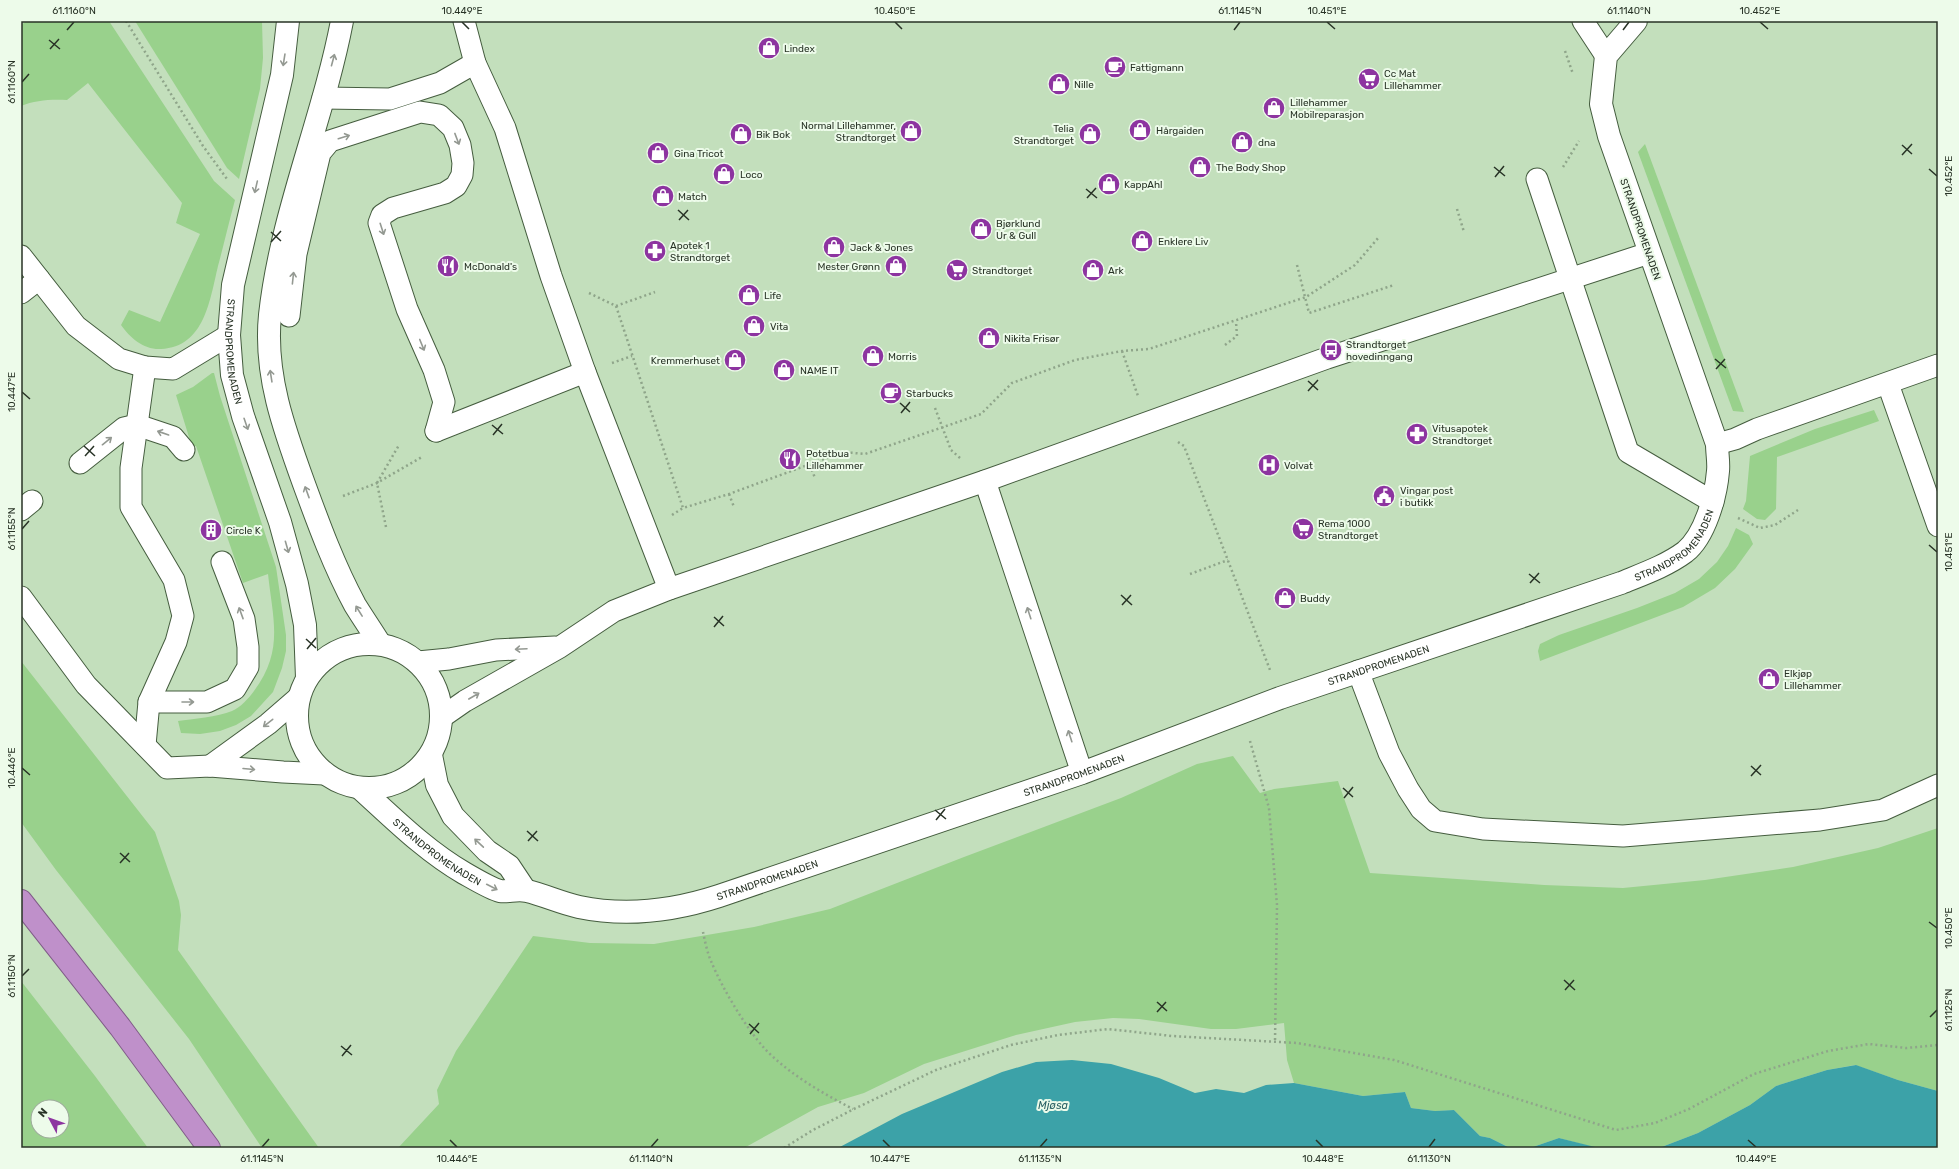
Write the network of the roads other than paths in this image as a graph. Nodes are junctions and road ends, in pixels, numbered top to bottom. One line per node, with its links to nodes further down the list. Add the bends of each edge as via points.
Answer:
1 (288, 21): 16 (street, STRANDPROMENADEN, one-way to 16, via 282,75 233,285)
2 (342, 21): 8 (street, one-way to 2)
3 (464, 21): 7 (lane)
4 (1583, 21): 6 (lane)
5 (1636, 21): 6 (street)
6 (1606, 56): 10 (street, STRANDPROMENADEN, via 1601,104 1609,136)
7 (475, 63): 8 (lane, via 440,84 390,99); 19 (lane, via 504,128 551,276)
8 (323, 98): 31 (street, one-way to 8, via 356,605 324,539 279,410 270,372 268,341 275,283 294,199)
9 (1537, 179): 13 (lane)
10 (1649, 253): 13 (lane); 22 (street, STRANDPROMENADEN)
11 (21, 256): 12 (lane)
12 (39, 279): 14 (lane); 18 (lane, via 76,326 119,358)
13 (1569, 279): 25 (lane, via 1327,358); 26 (lane, via 1628,452)
14 (21, 293)
15 (289, 316): 19 (lane, one-way to 19, via 296,254 320,153 330,141 420,112 439,115 453,128 460,145 462,175 456,186 445,193 393,208 382,215 380,223 407,309 434,370 444,402 436,431)
16 (229, 335): 18 (lane, via 173,369); 35 (street, STRANDPROMENADEN, one-way to 35, via 232,375 243,416 280,522 297,584 305,626)
17 (1938, 365): 20 (lane)
18 (145, 367): 21 (lane)
19 (585, 372): 29 (lane)
20 (1888, 384): 22 (lane); 27 (lane)
21 (137, 425): 23 (lane, one-way to 21, via 173,437); 24 (lane, one-way to 21, via 124,428); 37 (lane, via 130,468 131,507 174,580 183,616 176,642)
22 (1717, 444): 26 (street, STRANDPROMENADEN, via 1719,470)
23 (184, 450)
24 (80, 463)
25 (985, 481): 29 (lane); 42 (lane, one-way to 25)
26 (1713, 502): 34 (street, STRANDPROMENADEN, via 1703,528 1686,551 1657,568 1622,583)
27 (1938, 526)
28 (222, 562): 37 (lane, one-way to 28, via 207,702 235,689 248,667 244,619)
29 (669, 590): 32 (lane, via 614,611)
30 (21, 597): 39 (lane, via 86,685)
31 (380, 644): 33 (street, via 401,651); 35 (street, via 359,644 338,650 320,662)
32 (560, 647): 33 (lane, one-way to 33, via 496,650); 38 (lane, one-way to 32, via 465,701)
33 (418, 662): 38 (street, via 432,679 440,697)
34 (1358, 671): 42 (street, STRANDPROMENADEN); 44 (lane, via 1395,765 1421,809 1435,821 1483,829 1623,836 1812,821 1884,810)
35 (307, 678): 36 (street)
36 (298, 698): 41 (lane, one-way to 41, via 268,724); 43 (street, via 296,720 300,740 310,759)
37 (149, 702): 39 (lane)
38 (442, 717): 40 (street, via 439,737)
39 (145, 745): 41 (lane, via 167,768)
40 (431, 755): 45 (street, via 418,770 402,782 382,788); 46 (street, one-way to 40, via 509,866 487,851 453,816 437,785)
41 (210, 766): 43 (lane, one-way to 43)
42 (1082, 773): 46 (street, STRANDPROMENADEN, via 694,904 637,912 610,912 578,907)
43 (324, 774): 45 (street, via 342,784)
44 (1938, 785)
45 (361, 789): 46 (street, STRANDPROMENADEN, one-way to 46, via 435,854 465,874 499,891)
46 (525, 890)
47 (21, 901): 48 (highway)
48 (29, 916): 49 (highway, via 120,1026)
49 (209, 1148)

